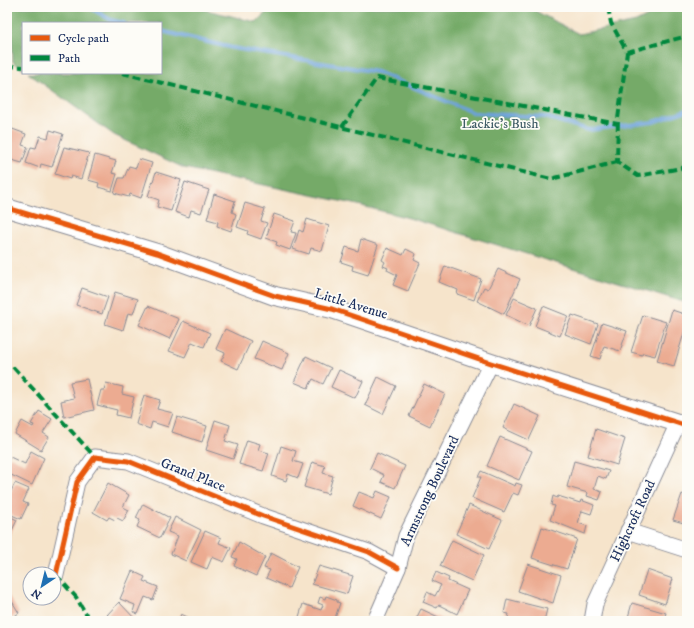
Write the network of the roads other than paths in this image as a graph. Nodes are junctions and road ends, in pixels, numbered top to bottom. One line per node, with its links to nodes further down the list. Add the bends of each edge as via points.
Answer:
1 (7, 208): 2 (street, Little Avenue, via 156,253 275,296 332,309)
2 (490, 363): 3 (street, Little Avenue); 7 (street, Armstrong Boulevard, via 406,536)
3 (682, 425): 4 (street, Highcroft Road)
4 (628, 531): 5 (street); 9 (street, Highcroft Road, via 595,604)
5 (687, 550)
6 (58, 566): 7 (street, Grand Place, via 77,482 95,457 128,461 263,516 369,552)
7 (398, 568): 8 (street, Armstrong Boulevard)
8 (375, 621)
9 (592, 621)

